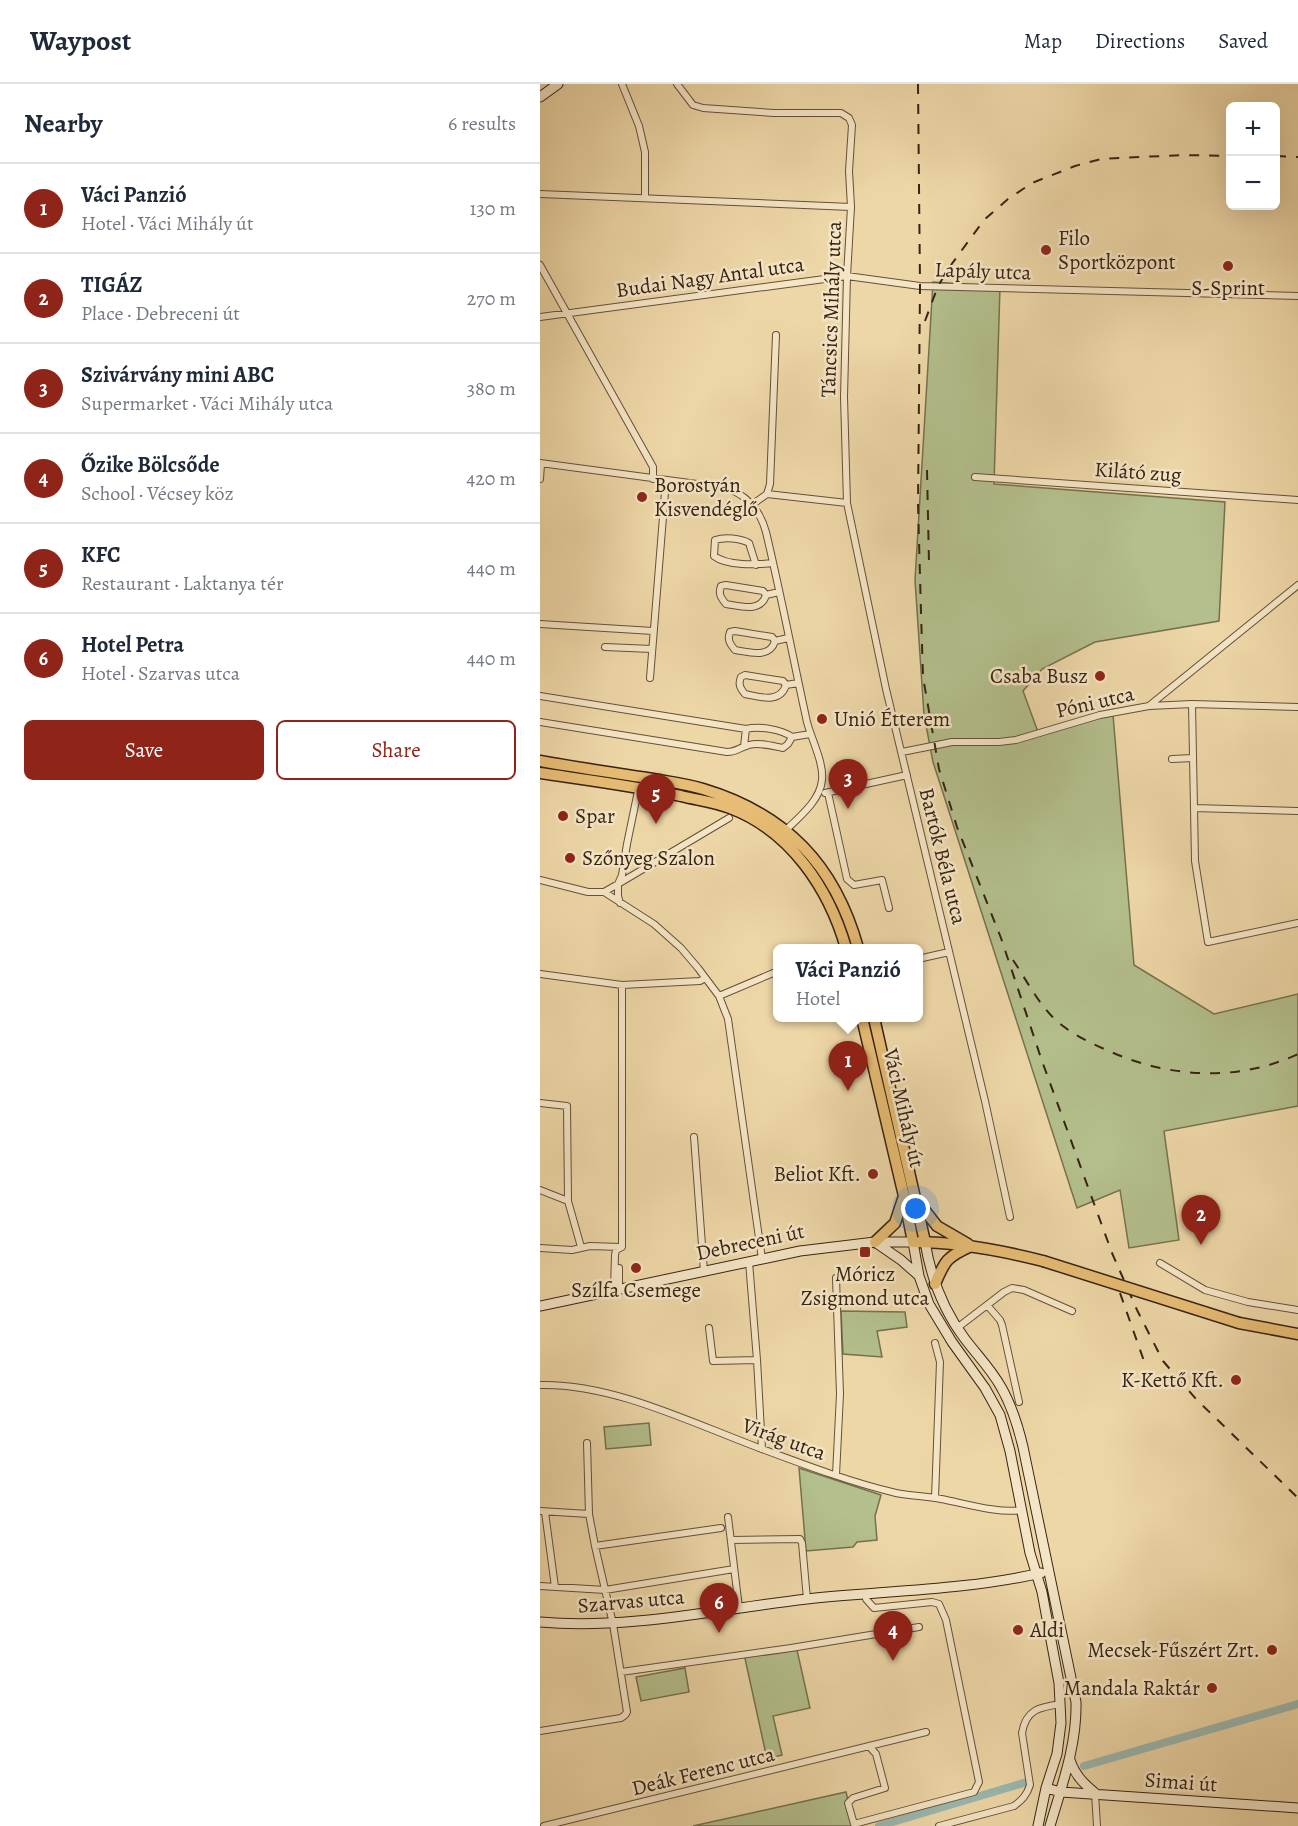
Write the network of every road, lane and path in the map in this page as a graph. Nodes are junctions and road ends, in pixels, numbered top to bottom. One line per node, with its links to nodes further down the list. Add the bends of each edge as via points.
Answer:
1 (558, 84): 4 (main road)
2 (622, 84): 6 (street, via 645,153)
3 (677, 84): 7 (street, Táncsics Mihály utca, via 693,105 703,108 842,113 852,125)
4 (540, 97)
5 (540, 194): 6 (street)
6 (645, 198): 7 (street)
7 (851, 207): 9 (street, Táncsics Mihály utca)
8 (540, 265): 12 (street)
9 (847, 276): 10 (street, Budai Nagy Antal utca); 12 (street, Budai Nagy Antal utca); 22 (street, Táncsics Mihály utca)
10 (920, 286): 11 (street, Lapály utca)
11 (1298, 296)
12 (567, 313): 13 (street, Budai Nagy Antal utca); 18 (street, via 653,467)
13 (540, 317)
14 (776, 335): 20 (street)
15 (541, 464): 17 (street); 18 (street)
16 (975, 477): 21 (street, Kilátó zug)
17 (540, 479)
18 (653, 479): 19 (street)
19 (666, 480): 23 (street, via 727,488); 30 (street)
20 (767, 494): 22 (street); 23 (street)
21 (1298, 500)
22 (847, 503): 47 (street, Bartók Béla utca)
23 (753, 504): 24 (street, via 762,520)
24 (773, 563): 25 (street); 27 (street)
25 (756, 565): 25 (street, via 720,561 714,556 715,540 749,543)
26 (1298, 585): 40 (street)
27 (779, 592): 28 (street); 31 (street)
28 (766, 595): 28 (street, via 763,591 726,585 719,591 726,604 751,608 762,603)
29 (540, 624): 30 (street)
30 (654, 631): 34 (street)
31 (788, 638): 32 (street); 36 (street)
32 (775, 641): 32 (street, via 772,637 735,631 729,637 735,650 760,654 771,649)
33 (605, 647): 34 (street)
34 (652, 649): 35 (street)
35 (650, 678)
36 (798, 683): 37 (street); 44 (street)
37 (786, 685): 37 (street, via 783,681 745,675 739,681 745,694 771,698 782,693)
38 (540, 696): 43 (street)
39 (1192, 704): 40 (street, Póni utca); 41 (street, Póni utca); 48 (street)
40 (1149, 706): 47 (street, Póni utca, via 1100,715 1016,740 951,742)
41 (1298, 707)
42 (540, 722): 46 (street, via 726,752)
43 (746, 729): 45 (street, via 754,727); 46 (street)
44 (810, 734): 45 (street); 54 (street, via 821,769)
45 (792, 737): 46 (street, via 783,748 753,743)
46 (744, 746)
47 (902, 752): 52 (street, Bartók Béla utca)
48 (1193, 758): 49 (street); 56 (street)
49 (1172, 759)
50 (540, 761): 53 (main road)
51 (540, 772): 53 (main road)
52 (907, 776): 55 (street); 68 (street, Bartók Béla utca)
53 (640, 783): 59 (main road, via 730,808); 61 (street)
54 (819, 792): 55 (street); 59 (street)
55 (828, 793): 64 (street, via 848,879 854,885 882,880)
56 (1194, 808): 57 (street); 65 (street, via 1195,861 1208,942)
57 (1298, 811)
58 (729, 818): 61 (street)
59 (782, 834): 66 (main road, via 823,891); 67 (main road, via 816,861 836,890)
60 (540, 880): 62 (street)
61 (618, 884): 62 (street); 63 (street)
62 (604, 892): 63 (street)
63 (620, 903): 72 (street, via 654,924 681,948)
64 (889, 908)
65 (1298, 923)
66 (845, 944)
67 (857, 944)
68 (949, 952): 69 (street); 82 (street, Bartók Béla utca)
69 (923, 958)
70 (773, 973): 74 (street)
71 (540, 974): 73 (street)
72 (705, 978): 73 (street); 74 (street)
73 (622, 985): 89 (street)
74 (719, 996): 90 (street, via 729,1019)
75 (863, 1022): 80 (main road, Váci Mihály út)
76 (875, 1022): 80 (main road, Váci Mihály út)
77 (540, 1103): 81 (street, via 567,1106)
78 (694, 1137): 93 (street)
79 (540, 1190): 81 (street)
80 (910, 1196): 83 (main road, via 894,1223); 84 (main road, Váci Mihály út); 85 (main road, Váci Mihály út); 86 (main road, Debreceni út, via 937,1226)
81 (568, 1201): 87 (street)
82 (1010, 1217)
83 (875, 1242): 84 (main road, Debreceni út); 90 (main road, Debreceni út); 94 (main road)
84 (913, 1242): 85 (main road, Debreceni út); 94 (main road)
85 (925, 1242): 86 (main road, Debreceni út); 96 (main road)
86 (971, 1246): 96 (main road, via 952,1255); 104 (main road, Debreceni út, bridge, via 1043,1261 1239,1323)
87 (581, 1247): 88 (street); 89 (street)
88 (540, 1248)
89 (619, 1248): 97 (street)
90 (762, 1259): 91 (main road, Debreceni út)
91 (750, 1262): 93 (main road, Debreceni út); 106 (street)
92 (1160, 1263): 100 (street, via 1205,1290)
93 (704, 1272): 97 (main road, Debreceni út)
94 (919, 1276): 113 (main road, via 939,1324 1000,1415)
95 (836, 1278): 111 (street, via 840,1394)
96 (935, 1284): 103 (main road)
97 (617, 1289): 99 (main road, Debreceni út)
98 (987, 1305): 101 (street, via 1012,1288); 103 (street); 108 (street, via 1002,1325)
99 (540, 1306)
100 (1298, 1310)
101 (1072, 1311)
102 (710, 1328): 106 (street, via 713,1361)
103 (957, 1328): 121 (main road, via 996,1379 1014,1412)
104 (1298, 1334)
105 (935, 1343): 112 (street, via 940,1362)
106 (758, 1360): 110 (street)
107 (540, 1385): 110 (street, Virág utca, via 632,1400)
108 (1019, 1402)
109 (587, 1443): 115 (street)
110 (762, 1449): 111 (street, Virág utca)
111 (836, 1475): 112 (street, Virág utca, via 896,1493)
112 (935, 1498): 113 (street, Virág utca, via 1006,1511)
113 (1021, 1510): 122 (main road)
114 (542, 1512): 115 (street); 124 (street)
115 (589, 1514): 119 (street)
116 (728, 1517): 118 (street)
117 (721, 1528): 119 (street)
118 (731, 1540): 120 (street); 127 (street, via 800,1539)
119 (594, 1546): 125 (street)
120 (734, 1569): 125 (street); 128 (street)
121 (1050, 1571): 122 (main road, Szarvas utca); 137 (main road, via 1076,1702 1077,1721)
122 (1036, 1574): 126 (main road, Szarvas utca); 133 (main road)
123 (540, 1586): 124 (street)
124 (555, 1587): 125 (street)
125 (605, 1590): 130 (street)
126 (867, 1593): 127 (main road, Szarvas utca); 142 (street, via 866,1599 874,1608 939,1604 946,1620 979,1782 974,1792)
127 (807, 1599): 128 (main road, Szarvas utca)
128 (739, 1608): 130 (main road, Szarvas utca)
129 (540, 1622): 130 (main road, Szarvas utca)
130 (613, 1624): 132 (street)
131 (919, 1627): 132 (street)
132 (621, 1672): 134 (street, via 627,1712 621,1718)
133 (1061, 1704): 138 (main road, via 1057,1754); 144 (street, via 1030,1713 1024,1724 1030,1785 1022,1800 1014,1806)
134 (540, 1731)
135 (926, 1732): 136 (street, Deák Ferenc utca)
136 (869, 1746): 142 (street, via 876,1754 885,1788 848,1803 854,1824); 143 (street, Deák Ferenc utca)
137 (1070, 1758): 139 (main road); 140 (main road, via 1078,1778)
138 (1046, 1788): 139 (main road, Simai út); 145 (main road)
139 (1061, 1792): 140 (main road, Simai út); 146 (main road)
140 (1095, 1794): 141 (main road, Simai út); 147 (street)
141 (1298, 1808)
142 (861, 1824)
143 (544, 1826)
144 (939, 1826)
145 (1038, 1826)
146 (1050, 1826)
147 (1097, 1826)

